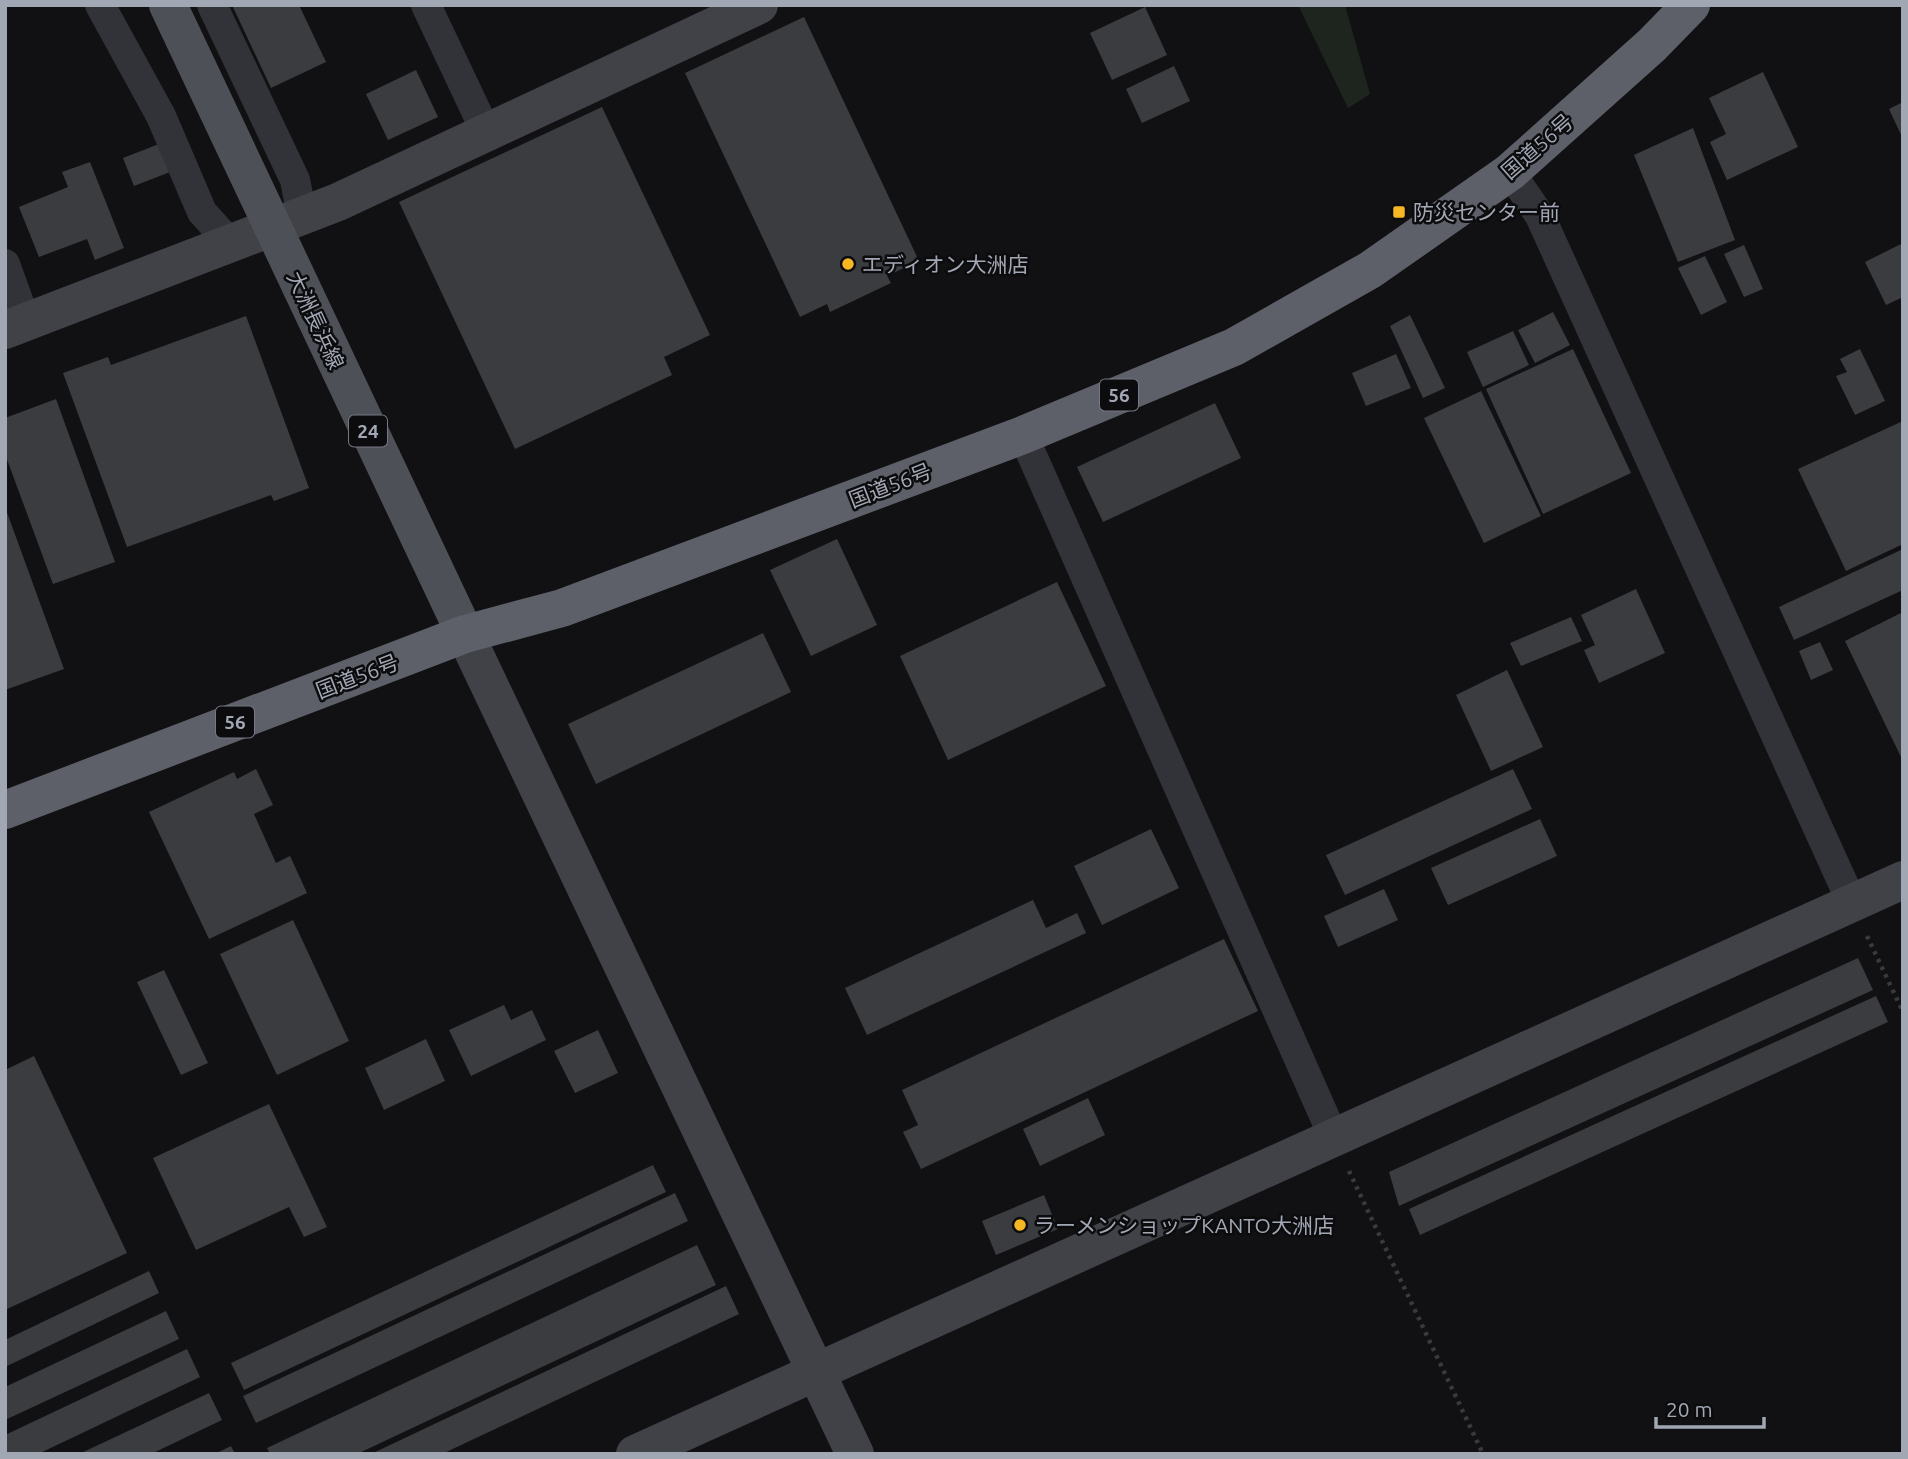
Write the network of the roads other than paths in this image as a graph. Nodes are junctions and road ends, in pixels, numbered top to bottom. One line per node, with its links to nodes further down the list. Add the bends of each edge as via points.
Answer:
1 (100, 5): 10 (street, via 161,116 202,212)
2 (168, 5): 9 (main road, 大洲長浜線 / 24)
3 (212, 5): 9 (street, via 295,180)
4 (426, 5): 7 (street)
5 (759, 5): 7 (street)
6 (1690, 5): 8 (highway, 国道56号 / 56)
7 (486, 132): 9 (street)
8 (1510, 172): 13 (highway, 国道56号 / 56, via 1370,270 1234,347); 17 (street, via 1540,216)
9 (287, 222): 10 (street); 14 (main road, 大洲長浜線 / 24)
10 (231, 244): 12 (street)
11 (5, 264): 12 (street)
12 (16, 326)
13 (1023, 435): 14 (highway, 国道56号 / 56, via 562,608); 18 (street)
14 (465, 634): 15 (highway, 国道56号 / 56); 19 (street)
15 (5, 810)
16 (1903, 880): 17 (street)
17 (1852, 903): 18 (street)
18 (1334, 1138): 19 (street)
19 (815, 1370): 20 (street); 21 (street)
20 (635, 1454)
21 (855, 1454)

